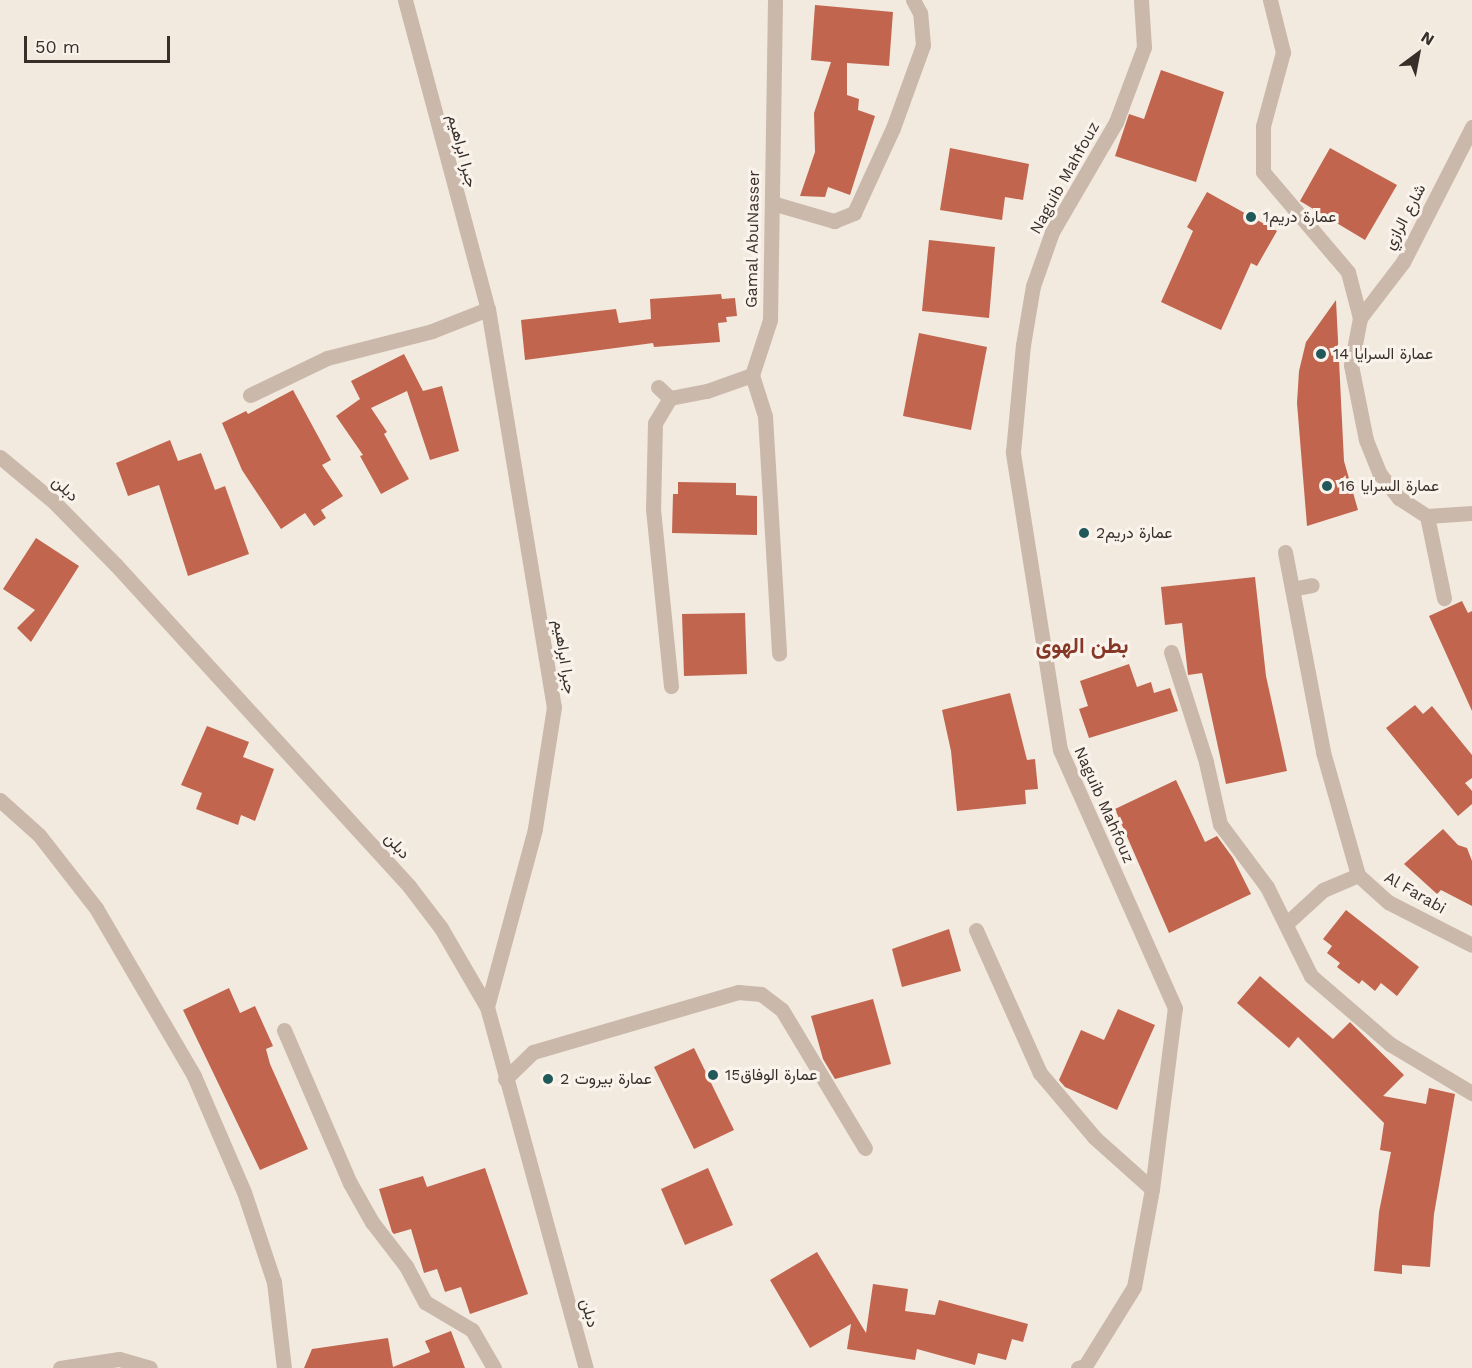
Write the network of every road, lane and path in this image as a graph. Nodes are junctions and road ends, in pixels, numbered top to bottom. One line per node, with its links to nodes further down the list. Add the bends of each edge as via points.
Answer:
1 (405, 0): 8 (street, جبرا ابراهيم)
2 (774, 0): 7 (street, Gamal AbuNasser)
3 (913, 0): 7 (street, via 920,13 923,45 893,128 854,213 834,221)
4 (1141, 0): 34 (street, Naguib Mahfouz, via 1144,47 1116,122 1052,232 1034,286 1023,345 1013,452 1060,750 1174,1008)
5 (1270, 0): 9 (street, via 1283,52 1263,126 1263,172 1348,272)
6 (1472, 127): 9 (street, شارع الرازي, via 1402,262)
7 (772, 203): 10 (street, Gamal AbuNasser, via 770,320)
8 (488, 309): 12 (street, via 432,331 327,358); 29 (street, جبرا ابراهيم, via 554,707 535,829)
9 (1360, 318): 16 (street, via 1351,365 1366,440 1380,474 1400,498)
10 (752, 375): 13 (street, via 707,392); 22 (street, via 765,416)
11 (658, 387): 13 (street)
12 (250, 395)
13 (670, 398): 23 (street, via 655,423 653,509)
14 (0, 457): 29 (street, دبلن, via 54,502 116,565 409,886 441,928)
15 (1472, 513): 16 (street)
16 (1427, 516): 20 (street)
17 (1285, 552): 19 (street)
18 (1312, 585): 19 (street)
19 (1292, 589): 25 (street, via 1323,752)
20 (1444, 598)
21 (1171, 652): 26 (street, via 1206,762 1220,824 1267,886)
22 (779, 654)
23 (671, 686)
24 (0, 800): 37 (street, via 39,835 96,908 194,1076 244,1192 274,1282)
25 (1358, 875): 26 (street, Al Farabi, via 1323,890); 28 (street, Al Farabi, via 1388,903)
26 (1287, 923): 32 (street, via 1301,961 1325,992 1390,1044)
27 (976, 930): 34 (street, via 1040,1073 1095,1138)
28 (1472, 945)
29 (487, 1006): 31 (street, دبلن)
30 (284, 1030): 38 (street, via 350,1183 372,1222 406,1266 424,1302 472,1330)
31 (506, 1079): 33 (street, via 533,1052 738,992 760,994 782,1010); 39 (street, دبلن)
32 (1472, 1093)
33 (865, 1148)
34 (1152, 1189): 40 (street, Naguib Mahfouz, via 1134,1287 1085,1366)
35 (60, 1368): 36 (street, via 118,1359)
36 (150, 1368)
37 (284, 1368)
38 (494, 1368)
39 (586, 1368)
40 (1078, 1368)

